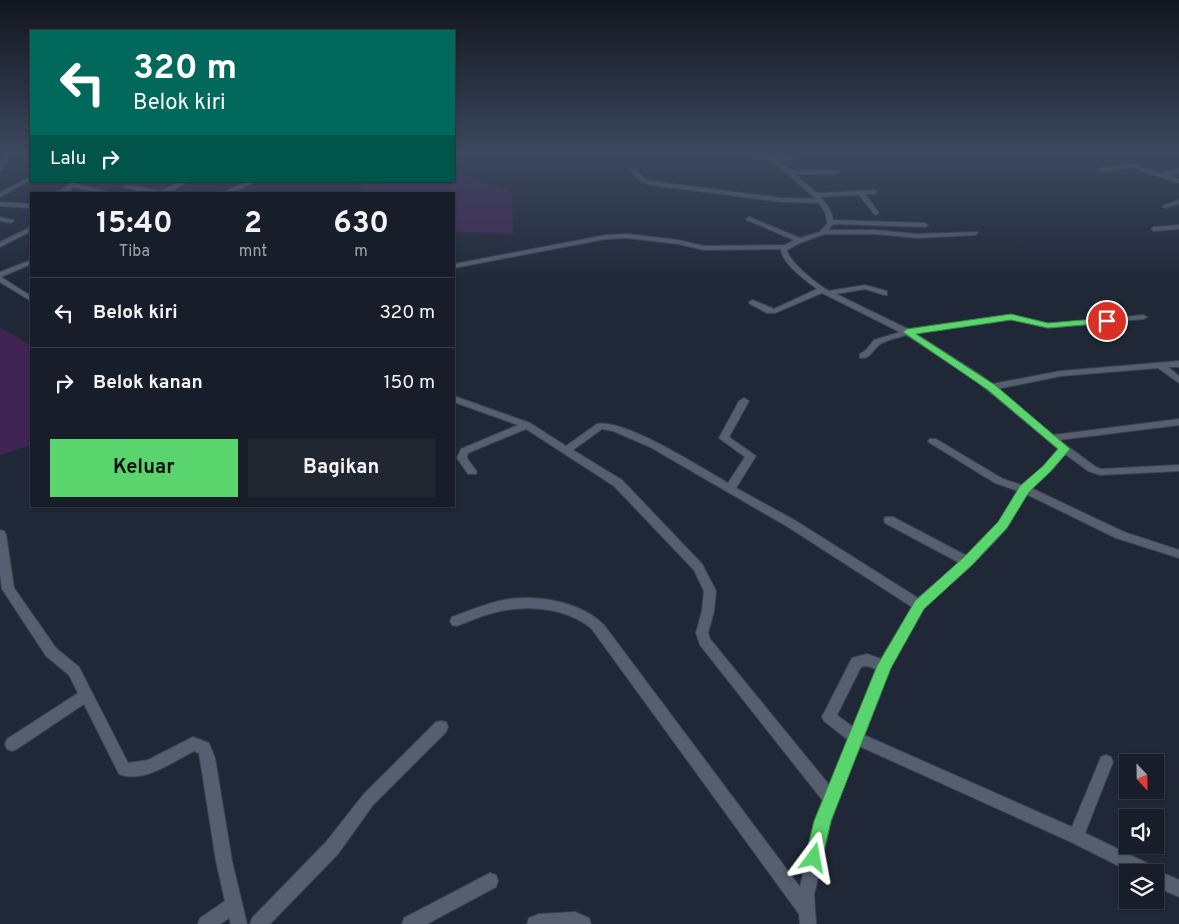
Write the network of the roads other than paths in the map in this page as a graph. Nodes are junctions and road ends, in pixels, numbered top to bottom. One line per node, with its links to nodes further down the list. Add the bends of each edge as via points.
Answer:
1 (761, 197): 4 (street, via 782,200)
2 (826, 197): 4 (street)
3 (864, 197): 9 (street)
4 (819, 198): 13 (street, via 831,213)
5 (1179, 202): 8 (street)
6 (2, 205): 7 (street)
7 (30, 206)
8 (1166, 206)
9 (876, 214)
10 (0, 219): 12 (street)
11 (749, 219): 20 (street)
12 (11, 221)
13 (831, 222): 14 (street); 18 (street)
14 (925, 225)
15 (1179, 227): 17 (street)
16 (30, 230): 21 (street)
17 (1154, 230)
18 (824, 232): 19 (street, via 917,236); 20 (street)
19 (975, 233)
20 (798, 240): 22 (street)
21 (0, 245)
22 (785, 247): 24 (street, via 704,248 627,236 606,237); 27 (street, via 784,253 793,265)
23 (30, 262): 25 (street)
24 (455, 266)
25 (0, 275)
26 (0, 279): 29 (street)
27 (825, 291): 28 (street, via 865,287); 30 (street, via 775,311); 32 (street)
28 (884, 294)
29 (30, 298)
30 (753, 302)
31 (1143, 317): 32 (street, via 1048,326 1011,317)
32 (907, 332): 33 (street, via 877,342); 37 (street)
33 (863, 356)
34 (1179, 364): 35 (street)
35 (1160, 365): 36 (street); 37 (street, via 1031,377)
36 (1179, 380)
37 (992, 388): 42 (street)
38 (455, 399): 41 (street)
39 (744, 400): 48 (street, via 724,438 751,456)
40 (1179, 422): 42 (street)
41 (527, 425): 45 (street); 47 (street, via 464,451 462,458)
42 (1052, 438): 44 (street)
43 (933, 441): 49 (street, via 999,481)
44 (1064, 449): 46 (street, via 1100,472); 49 (street)
45 (567, 450): 48 (street, via 600,426 615,428 653,445); 62 (street, via 618,483 698,567 710,591 702,633 704,641)
46 (1179, 468)
47 (472, 472)
48 (730, 489): 54 (street, via 792,524)
49 (1024, 489): 52 (street, via 1120,535); 53 (street, via 1003,525)
50 (889, 520): 53 (street)
51 (0, 534): 57 (street, via 8,590 52,652 74,671)
52 (1179, 554)
53 (968, 562): 54 (street)
54 (919, 605): 56 (street)
55 (456, 621): 69 (street, via 486,609 528,601 572,610 590,618)
56 (884, 666): 59 (street); 59 (street, via 867,660 857,662 828,716)
57 (86, 696): 60 (street); 68 (street, via 124,769 139,770 193,744 204,748)
58 (441, 727): 72 (street, via 368,800 332,848)
59 (856, 738): 62 (street); 63 (street)
60 (12, 744)
61 (1106, 762): 63 (street)
62 (831, 799): 69 (street, via 806,895)
63 (1076, 837): 64 (street)
64 (1131, 864)
65 (490, 881): 73 (street)
66 (1164, 882): 67 (street)
67 (1179, 889)
68 (235, 904): 70 (street); 71 (street)
69 (807, 918)
70 (206, 924)
71 (239, 924)
72 (258, 924)
73 (410, 924)
74 (535, 924): 75 (street, via 575,920)
75 (583, 924)

